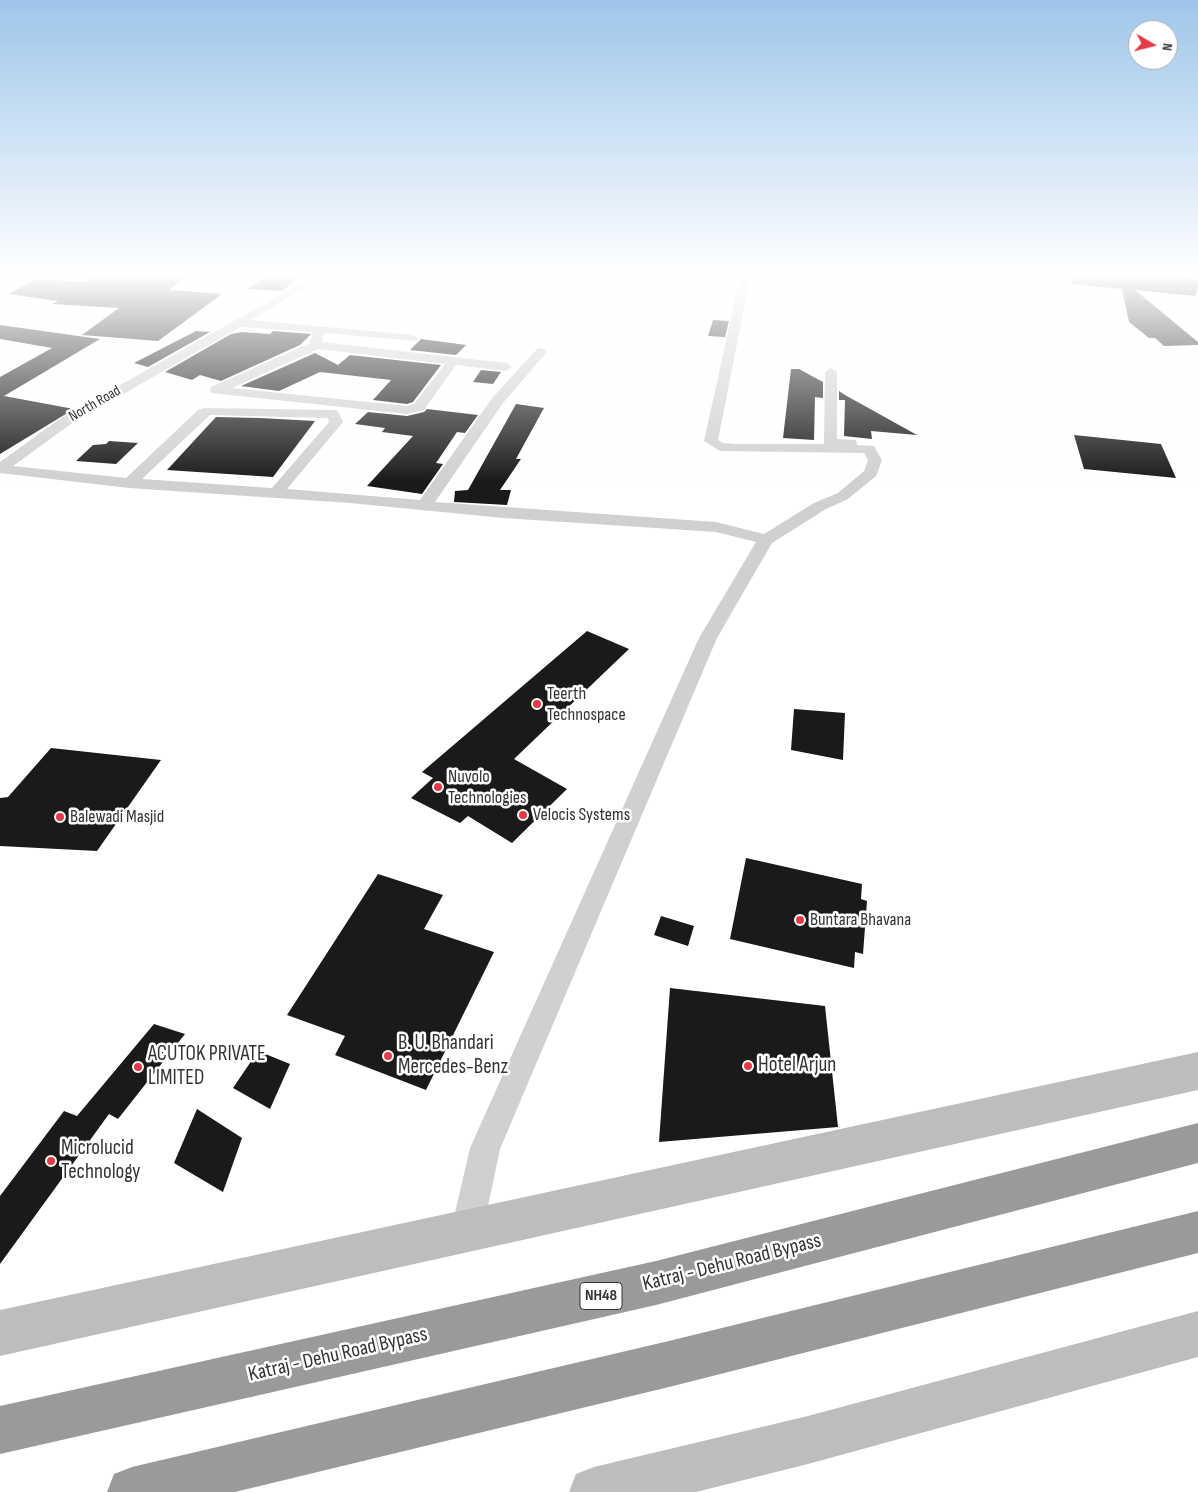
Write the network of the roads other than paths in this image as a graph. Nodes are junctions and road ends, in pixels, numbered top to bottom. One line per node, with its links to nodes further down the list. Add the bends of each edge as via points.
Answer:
1 (204, 343): 9 (street, North Road, via 63,423)
2 (731, 343): 13 (street, via 711,441 720,447 735,448 869,449 875,460 871,473 843,496 820,506)
3 (316, 345): 5 (street); 5 (street, via 216,390 415,409)
4 (541, 352): 12 (street, via 498,400)
5 (453, 361): 6 (street)
6 (506, 367)
7 (831, 372): 8 (street, via 830,443 880,443)
8 (882, 450)
9 (0, 469): 10 (street)
10 (129, 483): 11 (street); 11 (street, via 203,413 333,414 336,422)
11 (276, 493): 12 (street)
12 (424, 506): 13 (street, via 716,527)
13 (766, 540): 16 (street, via 708,638 484,1148)
14 (1198, 1071): 16 (street)
15 (1198, 1143): 20 (highway, Katraj - Dehu Road Bypass / NH48, via 656,1283)
16 (467, 1230): 18 (street)
17 (1198, 1232): 21 (highway, via 672,1363)
18 (0, 1333)
19 (1198, 1334): 22 (street, via 808,1440)
20 (0, 1430)
21 (132, 1492)
22 (594, 1492)

